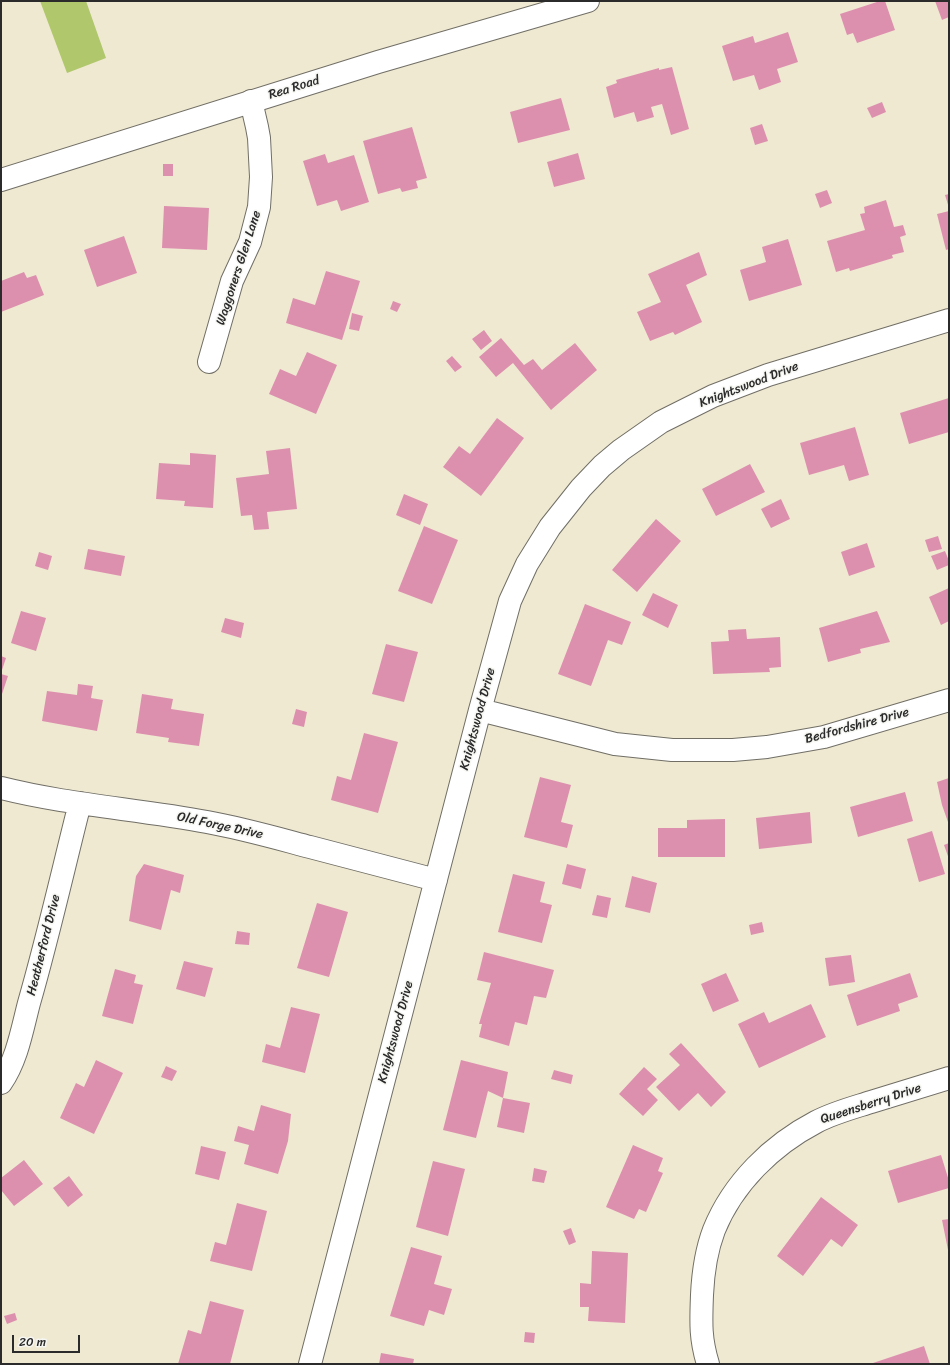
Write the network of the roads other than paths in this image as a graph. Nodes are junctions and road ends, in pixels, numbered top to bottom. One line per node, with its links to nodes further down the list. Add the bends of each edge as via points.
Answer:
1 (588, 1): 2 (street, Rea Road)
2 (250, 101): 3 (street, Rea Road); 5 (street, Waggoners Glen Lane, via 259,138 260,207 250,242 232,281)
3 (1, 180)
4 (949, 320): 7 (street, Knightswood Drive, via 768,375 713,396 661,422 621,450 581,488 550,527 527,564 510,601)
5 (209, 362)
6 (949, 700): 7 (street, Bedfordshire Drive, via 824,737 733,750 672,750 615,744)
7 (480, 710): 10 (street, Knightswood Drive)
8 (1, 788): 9 (street, Old Forge Drive)
9 (80, 804): 10 (street, Old Forge Drive, via 209,822); 12 (street, Heatherford Drive, via 18,1043 7,1075)
10 (436, 880): 13 (street, Knightswood Drive)
11 (949, 1078): 14 (street, Queensberry Drive, via 842,1111 818,1121 780,1144 740,1184 714,1230 704,1271 700,1326)
12 (1, 1083)
13 (310, 1364)
14 (708, 1364)

